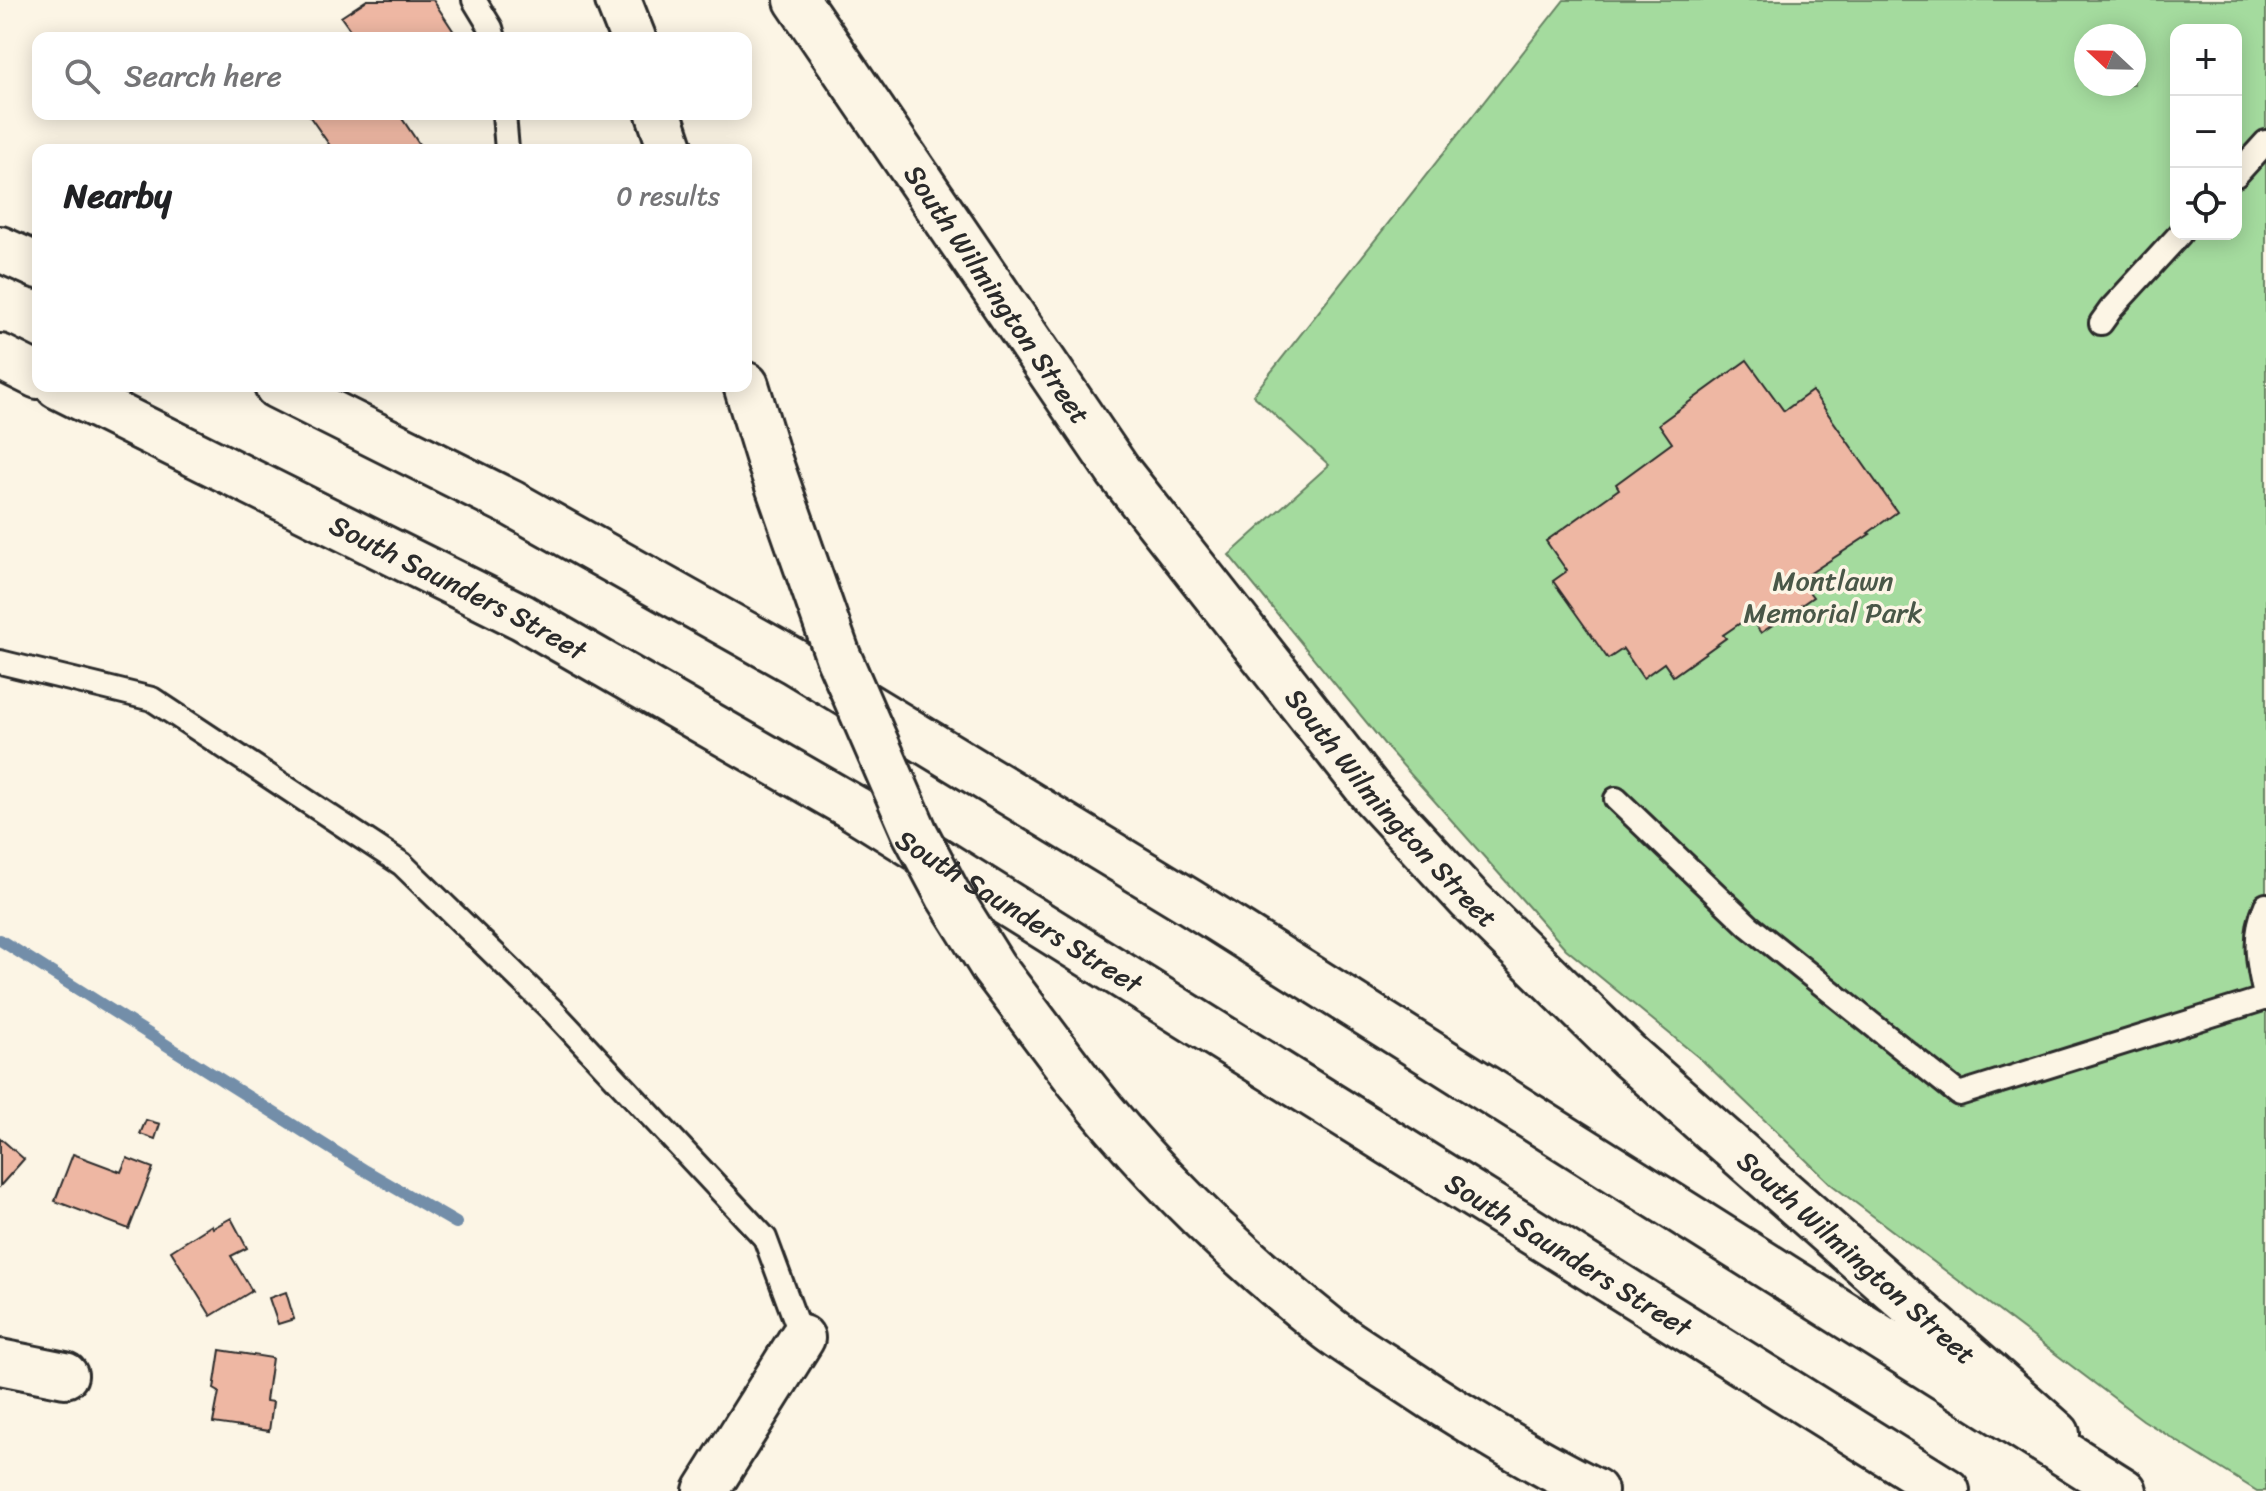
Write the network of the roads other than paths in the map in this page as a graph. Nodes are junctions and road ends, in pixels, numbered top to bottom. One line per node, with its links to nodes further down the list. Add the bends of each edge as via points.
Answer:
1 (474, 0): 4 (lane)
2 (618, 0): 5 (main road)
3 (797, 0): 28 (main road, South Wilmington Street, via 1118,471 1373,795 1470,900 1629,1056)
4 (492, 32)
5 (631, 32)
6 (504, 120): 9 (lane)
7 (661, 120): 10 (main road)
8 (2266, 142): 11 (lane)
9 (506, 144)
10 (669, 144)
11 (2242, 168)
12 (2174, 240): 15 (lane)
13 (0, 249): 14 (main road)
14 (32, 263)
15 (2101, 323)
16 (0, 357): 17 (main road)
17 (32, 373)
18 (70, 392): 31 (main road, South Saunders Street, via 522,617 854,808)
19 (291, 392): 28 (main road, via 511,503 793,661 1190,902)
20 (748, 392): 30 (main road, bridge, via 838,656 915,833 993,967 1078,1080 1120,1134 1200,1215 1330,1330 1531,1459)
21 (0, 662): 25 (lane, via 152,699 402,864 552,1010 765,1238)
22 (1616, 799): 24 (lane, via 1749,926 1959,1094)
23 (2266, 905): 24 (lane, via 2257,959)
24 (2266, 998)
25 (802, 1338): 29 (main road)
26 (0, 1362): 27 (main road)
27 (65, 1375)
28 (2120, 1488)
29 (706, 1491)
30 (1595, 1491)
31 (1947, 1491)

